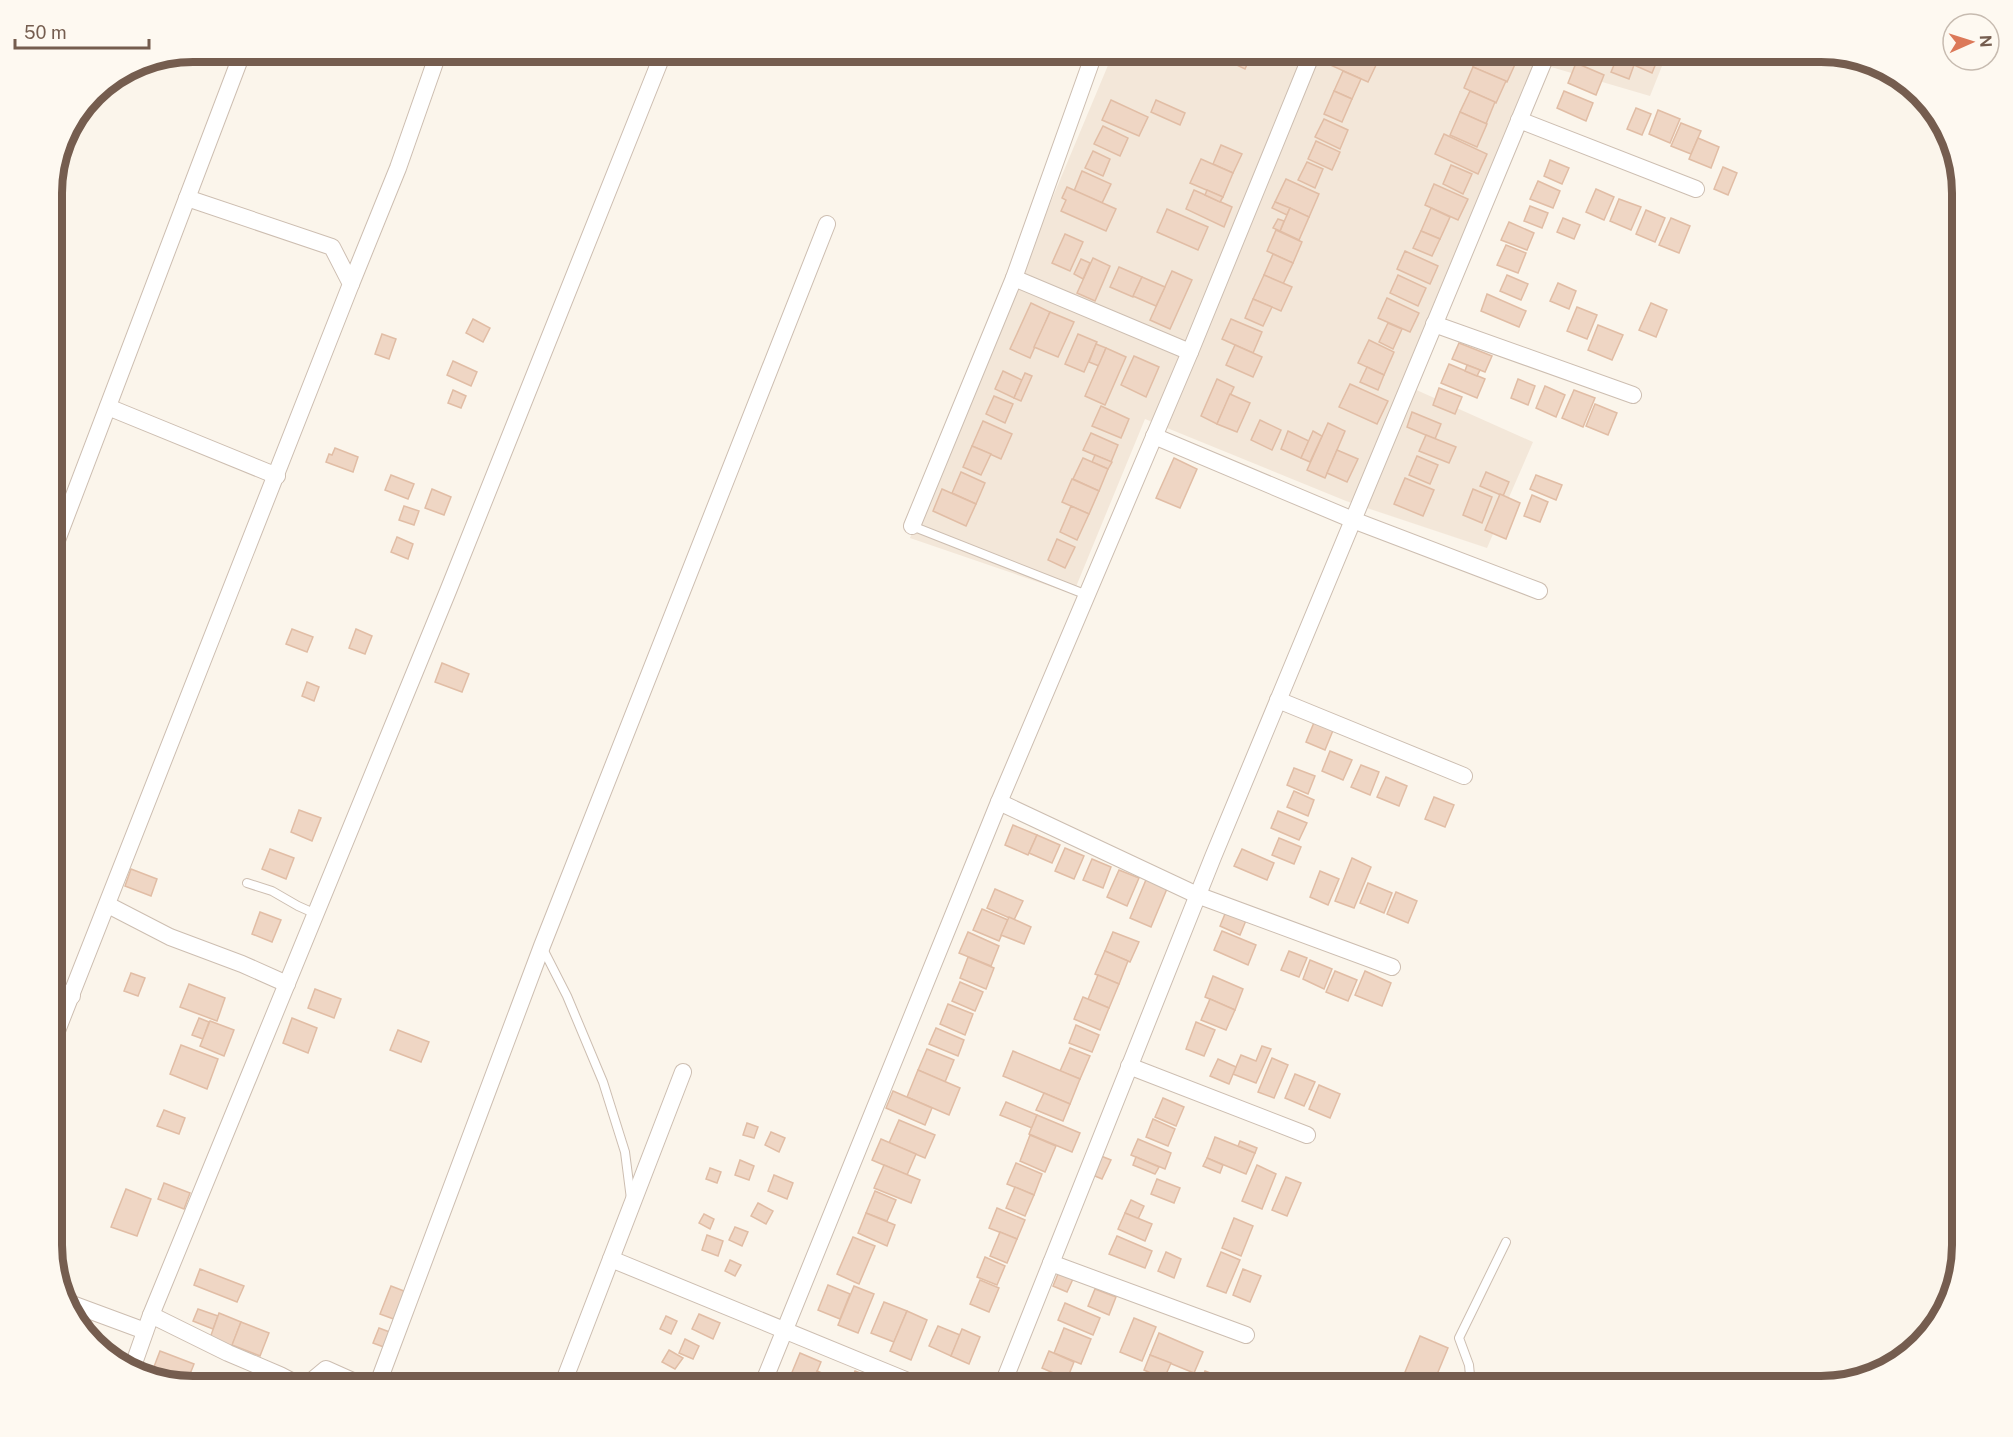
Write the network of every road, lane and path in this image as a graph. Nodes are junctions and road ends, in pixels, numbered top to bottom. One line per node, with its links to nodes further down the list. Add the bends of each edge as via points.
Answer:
1 (239, 62): 9 (street)
2 (435, 62): 12 (street)
3 (660, 62): 30 (street)
4 (1091, 62): 11 (street)
5 (1309, 62): 14 (street)
6 (1543, 62): 7 (street)
7 (1519, 120): 8 (street); 13 (street)
8 (1696, 189)
9 (187, 198): 12 (street, via 332,247); 16 (street)
10 (827, 224): 31 (street)
11 (1014, 278): 14 (street); 20 (street)
12 (351, 284): 18 (street)
13 (1434, 324): 15 (street); 19 (street)
14 (1190, 352): 17 (street)
15 (1633, 395)
16 (108, 407): 18 (street); 21 (street)
17 (1154, 435): 19 (street); 23 (street)
18 (277, 476): 29 (street)
19 (1353, 520): 22 (street); 24 (street)
20 (912, 526): 23 (lane)
21 (62, 527)
22 (1539, 591)
23 (1087, 595): 26 (street)
24 (1278, 700): 25 (street); 28 (street)
25 (1464, 776)
26 (999, 802): 28 (street); 46 (street)
27 (247, 883): 30 (lane, via 273,891)
28 (1197, 895): 32 (street); 37 (street)
29 (108, 905): 33 (street, via 170,937); 35 (street)
30 (315, 914): 33 (street)
31 (542, 946): 40 (lane, via 603,1082 625,1152); 53 (street)
32 (1392, 967)
33 (287, 984): 45 (street)
34 (62, 992): 35 (street)
35 (72, 996): 36 (street)
36 (62, 1020)
37 (1129, 1066): 39 (street); 43 (street)
38 (683, 1072): 40 (street)
39 (1307, 1135)
40 (632, 1205): 42 (street)
41 (1506, 1242): 58 (lane, via 1459,1338)
42 (611, 1259): 46 (street); 54 (street)
43 (1051, 1263): 48 (street); 57 (street)
44 (77, 1306): 47 (street)
45 (151, 1315): 47 (street); 50 (street)
46 (784, 1330): 55 (street); 56 (street)
47 (145, 1331): 49 (street)
48 (1246, 1335)
49 (135, 1361)
50 (282, 1376)
51 (318, 1376): 52 (street, via 326,1369)
52 (342, 1376)
53 (380, 1376)
54 (566, 1376)
55 (766, 1376)
56 (896, 1376)
57 (1006, 1376)
58 (1470, 1376)

